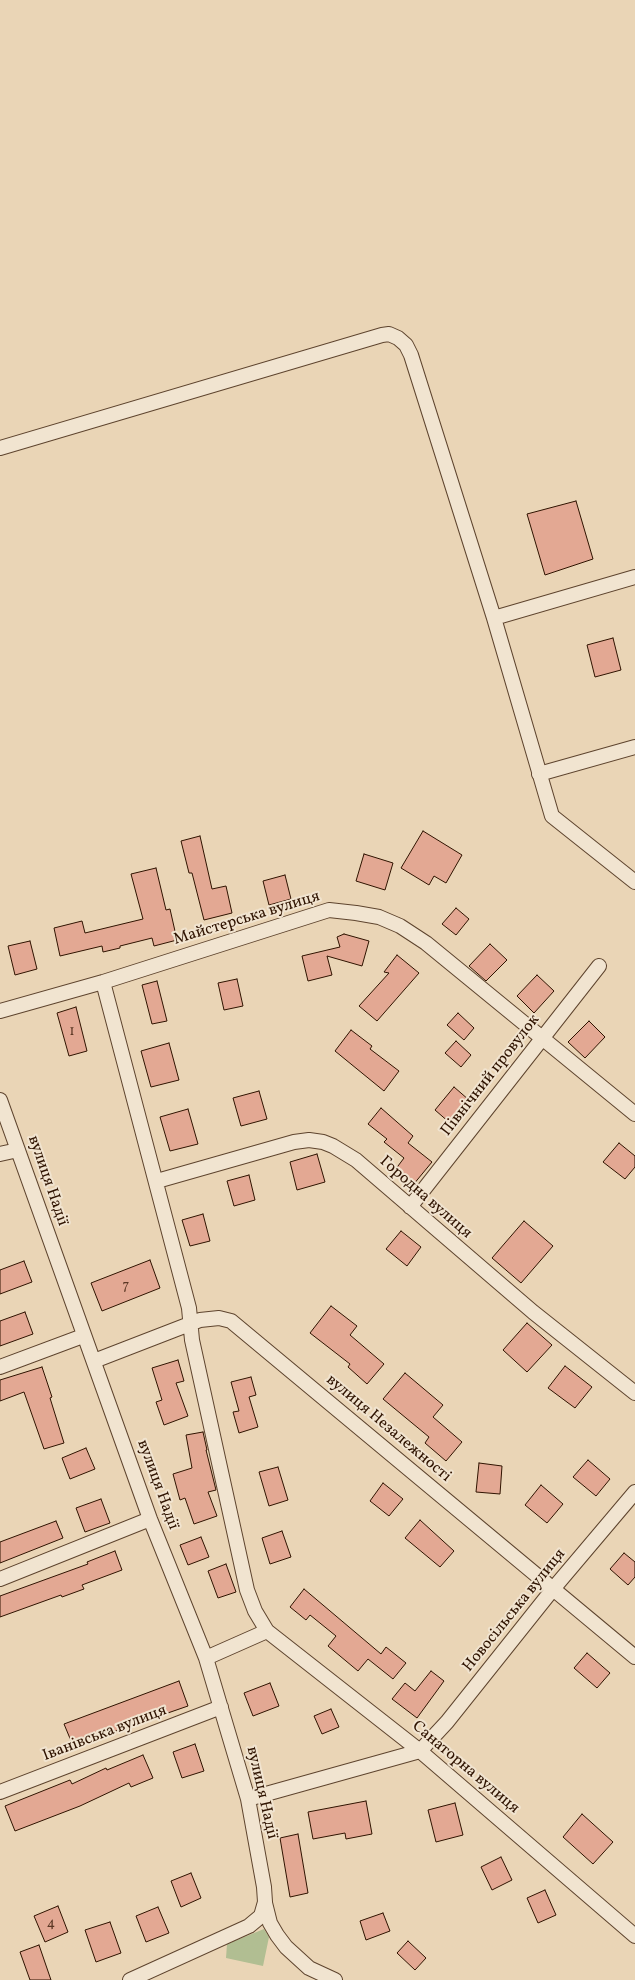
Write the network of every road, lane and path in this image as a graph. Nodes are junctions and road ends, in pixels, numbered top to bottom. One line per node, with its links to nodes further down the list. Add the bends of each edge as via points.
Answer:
1 (0, 448): 3 (street, via 390,334 406,345 411,355)
2 (635, 578): 3 (street)
3 (494, 618): 5 (street)
4 (635, 747): 5 (street)
5 (539, 774): 6 (street, via 552,816)
6 (635, 882)
7 (598, 966): 10 (street, Північний провулок)
8 (103, 982): 9 (street, Майстерська вулиця); 10 (street, Майстерська вулиця, via 294,920 336,910 379,917 400,926 426,943); 15 (street)
9 (0, 1011)
10 (543, 1037): 12 (street, Майстерська вулиця); 16 (street, Північний провулок)
11 (0, 1100): 13 (street, вулиця Надії)
12 (635, 1114)
13 (18, 1150): 14 (street); 18 (street, вулиця Надії)
14 (0, 1154)
15 (157, 1181): 16 (street, Городна вулиця, via 309,1140 323,1142 344,1151); 17 (street)
16 (410, 1207): 21 (street, Городна вулиця, via 533,1312)
17 (191, 1323): 19 (street, вулиця Незалежності); 25 (street, вулиця Незалежності, via 219,1318 240,1327); 26 (street, via 192,1340 247,1590 255,1611)
18 (83, 1336): 19 (street, вулиця Надії); 20 (street)
19 (94, 1361): 23 (street, вулиця Надії)
20 (0, 1367)
21 (635, 1393)
22 (635, 1492): 25 (street, Новосільська вулиця)
23 (150, 1519): 24 (street); 28 (street, вулиця Надії)
24 (0, 1579)
25 (553, 1589): 27 (street, вулиця Незалежності); 30 (street, Новосільська вулиця, via 447,1722)
26 (267, 1631): 28 (street); 30 (street, Санаторна вулиця)
27 (635, 1657)
28 (206, 1658): 29 (street, вулиця Надії)
29 (221, 1707): 31 (street, Іванівська вулиця); 32 (street, вулиця Надії)
30 (420, 1751): 32 (street); 34 (street, Санаторна вулиця)
31 (0, 1792)
32 (248, 1799): 33 (street, вулиця Надії)
33 (265, 1902): 35 (street, via 261,1916 249,1926); 36 (street, вулиця Надії, via 270,1923 286,1947 309,1968)
34 (635, 1936)
35 (130, 1980)
36 (335, 1980)

